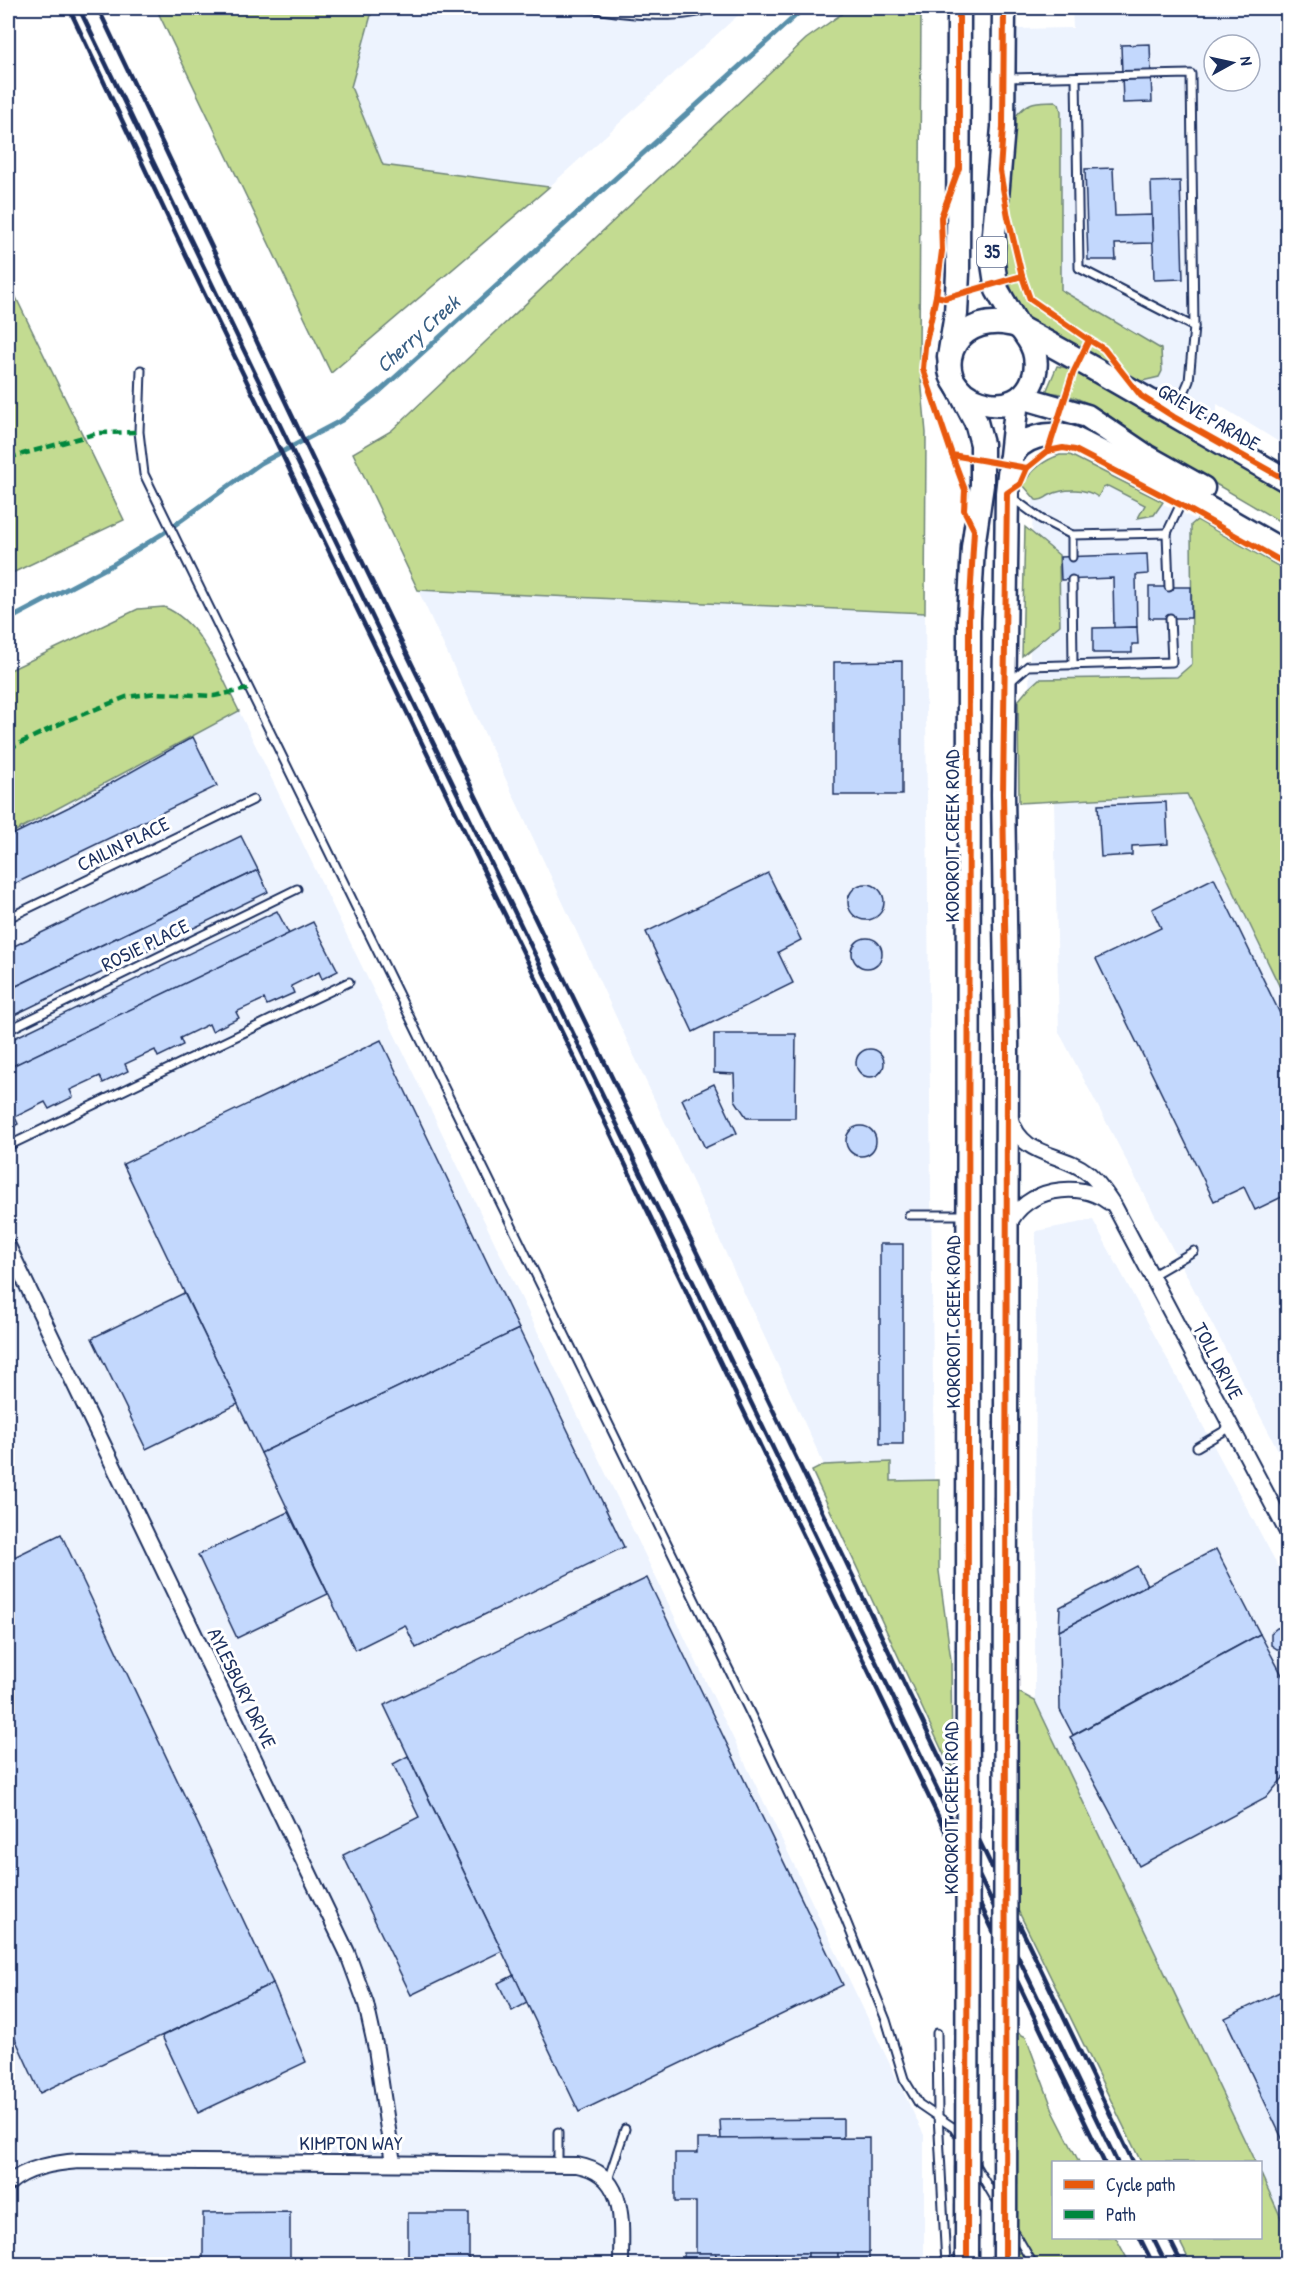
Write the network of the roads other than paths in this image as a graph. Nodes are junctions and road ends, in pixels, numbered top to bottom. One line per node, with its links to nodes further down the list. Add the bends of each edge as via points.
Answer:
1 (590, 8): 2 (lane, via 677,15)
2 (711, 8)
3 (959, 8): 9 (main road, 35, via 958,284)
4 (1004, 8): 6 (main road, 35)
5 (1076, 77): 6 (lane); 8 (lane, via 1079,268); 8 (lane, via 1191,74)
6 (1004, 78): 7 (main road, 35, via 992,257 997,291)
7 (1019, 327): 9 (main road, via 998,322 974,327 955,341); 12 (main road, 35, via 1032,345 1037,365 1033,382); 13 (main road, GRIEVE PARADE)
8 (1194, 327): 13 (lane, via 1189,381)
9 (949, 357): 11 (main road, 35)
10 (141, 370): 46 (lane, via 139,432 144,474 830,1881 886,2020 904,2079 919,2104)
11 (957, 386): 12 (main road, via 969,397 987,404 1005,404); 37 (main road, KOROROIT CREEK ROAD / 35, via 978,429 982,460 969,619)
12 (1019, 398): 14 (main road, 35); 16 (main road, via 1087,416)
13 (1174, 417): 15 (main road, GRIEVE PARADE)
14 (1010, 460): 16 (main road, via 1028,441 1043,435 1062,435); 17 (main road, 35)
15 (1287, 481)
16 (1188, 489): 18 (lane); 20 (main road); 21 (main road)
17 (1007, 493): 19 (lane, via 1041,519); 27 (main road, 35)
18 (1167, 533): 19 (lane); 24 (lane)
19 (1072, 535): 22 (lane)
20 (1287, 538)
21 (1287, 554)
22 (1072, 557)
23 (1072, 580): 26 (lane)
24 (1169, 587)
25 (1170, 618): 26 (lane, via 1172,662)
26 (1073, 665): 27 (lane, via 1028,666)
27 (1004, 686): 33 (main road, 35)
28 (253, 800): 30 (lane, CAILIN PLACE)
29 (297, 890): 32 (lane, ROSIE PLACE)
30 (8, 918)
31 (350, 982): 34 (lane)
32 (8, 1030)
33 (1006, 1081): 35 (street, TOLL DRIVE, via 1011,1120 1021,1137 1036,1151 1073,1163 1088,1173); 38 (main road, 35)
34 (8, 1146)
35 (1115, 1207): 38 (street, via 1091,1192 1047,1193 1018,1210 1009,1223); 41 (street, TOLL DRIVE)
36 (909, 1215): 37 (lane)
37 (969, 1215): 55 (main road, KOROROIT CREEK ROAD / 35, bridge)
38 (1006, 1244): 56 (main road, 35, bridge)
39 (8, 1246): 49 (street, AYLESBURY DRIVE, via 347,1952 366,2004 376,2049)
40 (1194, 1251): 41 (lane)
41 (1151, 1276): 42 (street, TOLL DRIVE)
42 (1231, 1427): 43 (lane); 44 (street, TOLL DRIVE)
43 (1197, 1447)
44 (1287, 1534)
45 (937, 2033): 46 (lane)
46 (938, 2115): 54 (lane); 57 (lane, via 954,2128)
47 (625, 2129): 51 (lane)
48 (558, 2132): 50 (lane)
49 (393, 2163): 50 (street, KIMPTON WAY); 52 (street, KIMPTON WAY, via 79,2161 34,2169)
50 (558, 2165): 51 (street, KIMPTON WAY, via 589,2167)
51 (609, 2180): 53 (street, via 619,2206)
52 (8, 2184)
53 (621, 2265)
54 (946, 2265)
55 (967, 2265)
56 (1005, 2265)
57 (1033, 2265)

